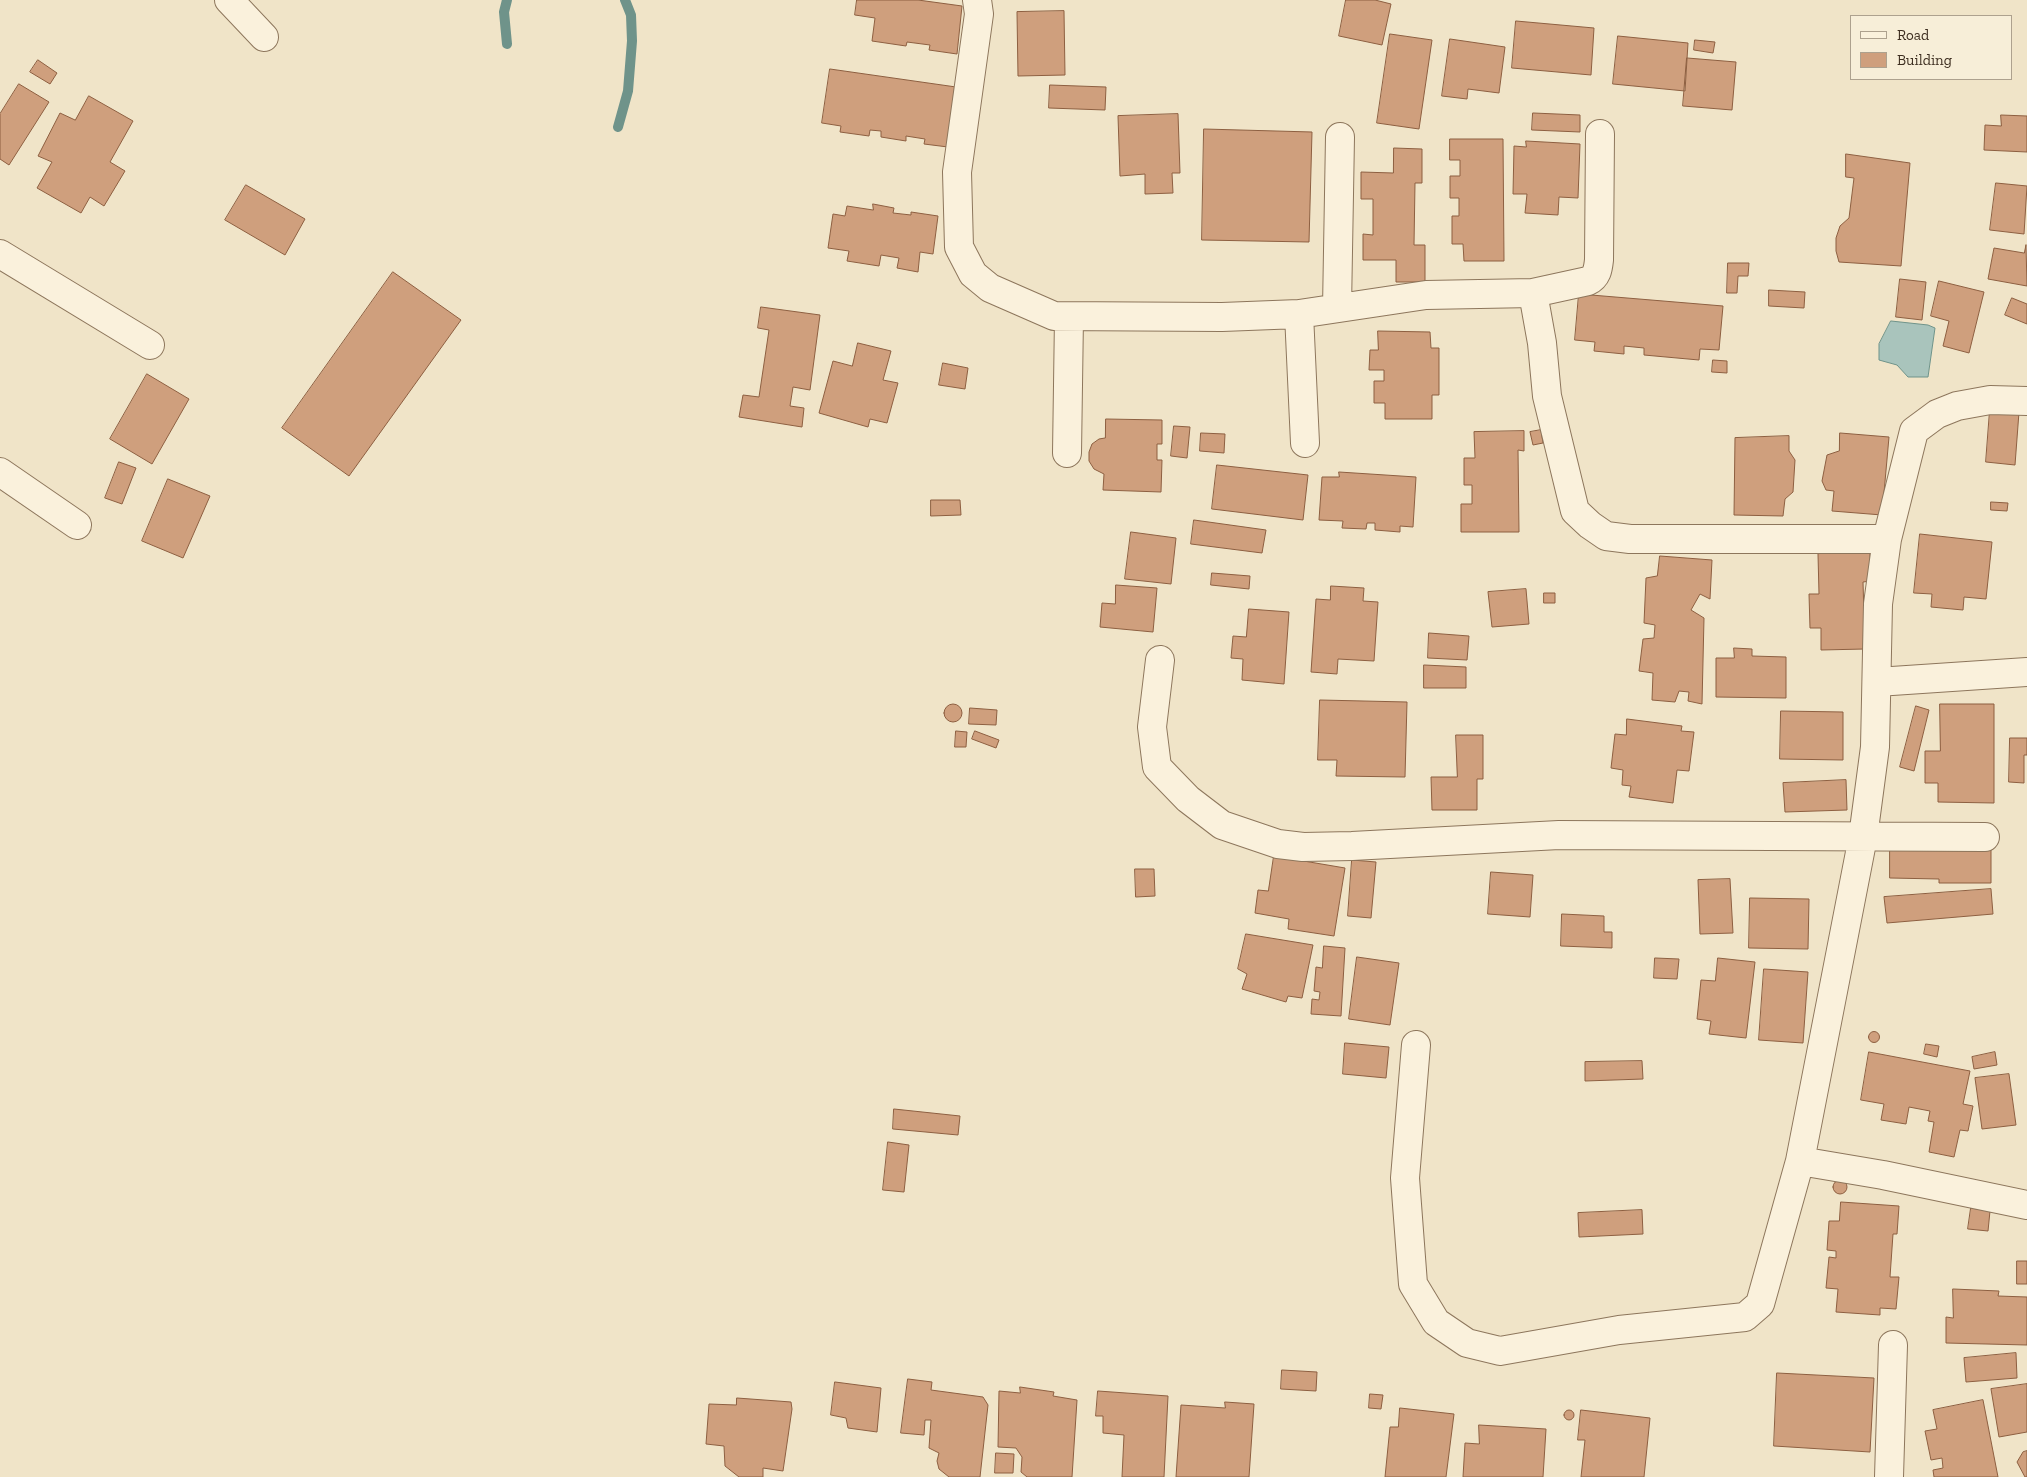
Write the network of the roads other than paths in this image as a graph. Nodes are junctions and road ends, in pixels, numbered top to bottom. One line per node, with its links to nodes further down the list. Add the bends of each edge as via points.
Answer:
1 (229, 0): 3 (street)
2 (977, 0): 10 (street, via 979,14 958,172 959,247 973,274 990,288 1054,316)
3 (264, 37)
4 (1600, 134): 7 (street, via 1597,272 1588,281)
5 (1340, 137): 8 (street)
6 (0, 254): 11 (street)
7 (1533, 293): 8 (street, via 1426,295); 17 (street, via 1547,396 1575,511 1590,525 1606,536 1630,539)
8 (1337, 308): 9 (street)
9 (1299, 314): 10 (street); 13 (street)
10 (1069, 317): 14 (street)
11 (150, 345)
12 (2027, 401): 17 (street, via 1990,400 1957,406 1937,414 1914,431)
13 (1305, 443)
14 (1066, 453)
15 (0, 472): 16 (street)
16 (77, 525)
17 (1887, 539): 20 (street, via 1878,604)
18 (1160, 660): 21 (street, via 1152,727 1158,767 1188,799 1222,825 1278,844 1352,846 1559,835)
19 (2027, 672): 20 (street)
20 (1877, 682): 21 (street, via 1875,747)
21 (1862, 837): 22 (street); 24 (street)
22 (1985, 837)
23 (1416, 1044): 24 (street, via 1405,1178 1413,1284 1436,1322 1467,1343 1500,1351 1619,1330 1745,1317 1760,1304)
24 (1800, 1161): 25 (street)
25 (2027, 1205)
26 (1893, 1345): 27 (street)
27 (1890, 1477)

